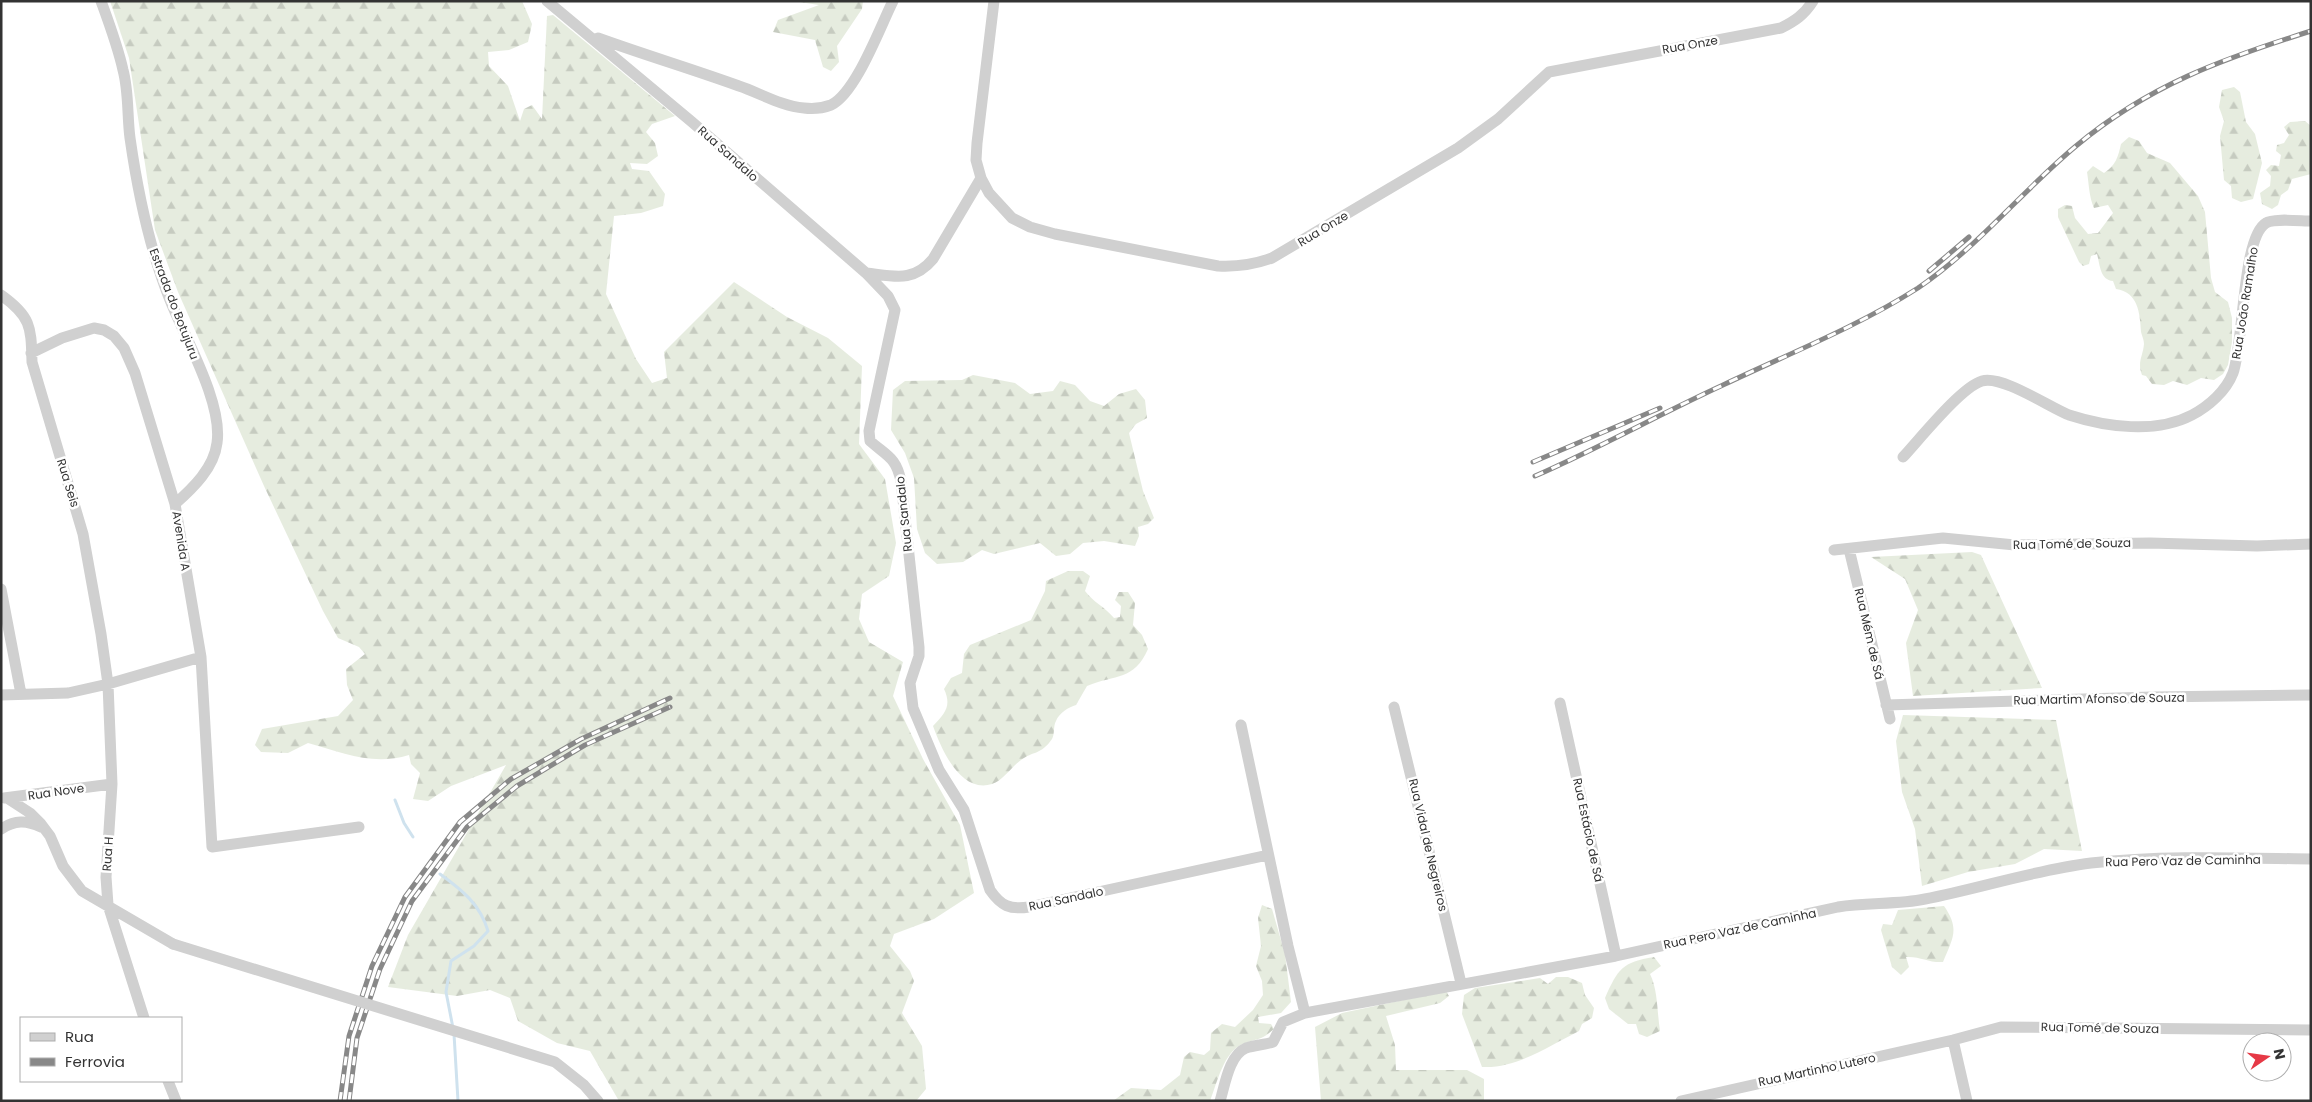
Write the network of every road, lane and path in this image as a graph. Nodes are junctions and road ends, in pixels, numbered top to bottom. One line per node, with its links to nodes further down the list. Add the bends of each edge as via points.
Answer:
1 (101, 1): 13 (street, Estrada do Botujuru, via 123,70 130,136 146,227 170,300 210,394 217,420 218,443 210,465 194,487)
2 (547, 1): 6 (street, Rua Sandalo)
3 (893, 1): 6 (street, via 858,75 842,96 831,105 820,108 803,108 776,100)
4 (994, 1): 7 (street, Rua Onze, via 976,143)
5 (1812, 1): 7 (street, Rua Onze, via 1806,12 1781,28 1549,72 1498,119 1458,148 1329,226 1254,265 1218,266 1030,227 1012,218)
6 (589, 35): 9 (street, Rua Sandalo)
7 (981, 178): 9 (street, via 924,269 910,276)
8 (2311, 221): 12 (street, Rua João Ramalho, via 2269,221 2259,228 2251,257 2233,372 2220,394 2190,416 2150,426 2101,423 2069,414 2016,388 1990,380 1982,381 1954,403)
9 (866, 274): 33 (street, Rua Sandalo, via 888,296 895,310 869,431 870,441 894,460 901,481 919,648 909,690 930,752 964,810 990,890 996,899 1009,908 1029,907)
10 (1, 295): 11 (street, Rua Seis, via 21,312 28,323 32,333)
11 (31, 353): 13 (street, Avenida A, via 62,338 94,328 114,336 124,348 135,372); 19 (street, Rua Seis, via 35,376 83,534)
12 (1903, 457)
13 (175, 504): 18 (street, Avenida A)
14 (2311, 544): 15 (street, Rua Tomé de Souza, via 2015,545 1943,538)
15 (1849, 549): 16 (street, Rua Tomé de Souza); 24 (street, Rua Mém de Sá)
16 (1834, 550)
17 (1, 589): 20 (street)
18 (201, 657): 19 (street); 30 (street, Avenida A, via 212,847)
19 (108, 684): 20 (street, via 68,692); 28 (street, Rua H)
20 (21, 694): 21 (street)
21 (1, 695)
22 (2311, 695): 24 (street, Rua Martim Afonso de Souza)
23 (1560, 703): 36 (street, Rua Estácio de Sá)
24 (1886, 705): 26 (street, Rua Mém de Sá)
25 (1394, 707): 37 (street, Rua Vidal de Negreiros)
26 (1890, 719)
27 (1241, 725): 33 (street)
28 (112, 784): 29 (street, Rua Nove); 35 (street, Rua H, via 106,877)
29 (4, 798): 32 (street, via 30,813)
30 (358, 827)
31 (1, 829): 32 (street, via 17,821 30,822)
32 (44, 829): 35 (street, via 72,880 82,890)
33 (1268, 855): 38 (street)
34 (2311, 859): 36 (street, Rua Pero Vaz de Caminha, via 2180,858 2082,865 2028,874 1924,899 1838,907)
35 (108, 905): 39 (street, Rua H); 44 (street, bridge, via 173,944 555,1062 584,1084)
36 (1616, 956): 37 (street, Rua Pero Vaz de Caminha)
37 (1461, 983): 38 (street, Rua Pero Vaz de Caminha)
38 (1305, 1013): 45 (street, Rua Pero Vaz de Caminha, via 1283,1022 1273,1042 1238,1053)
39 (144, 1017)
40 (2311, 1030): 41 (street, Rua Tomé de Souza, via 2008,1026)
41 (1952, 1040): 46 (street, Rua Martinho Lutero); 47 (street)
42 (168, 1082): 43 (street)
43 (176, 1101)
44 (598, 1101)
45 (1220, 1101)
46 (1681, 1101)
47 (1967, 1101)

